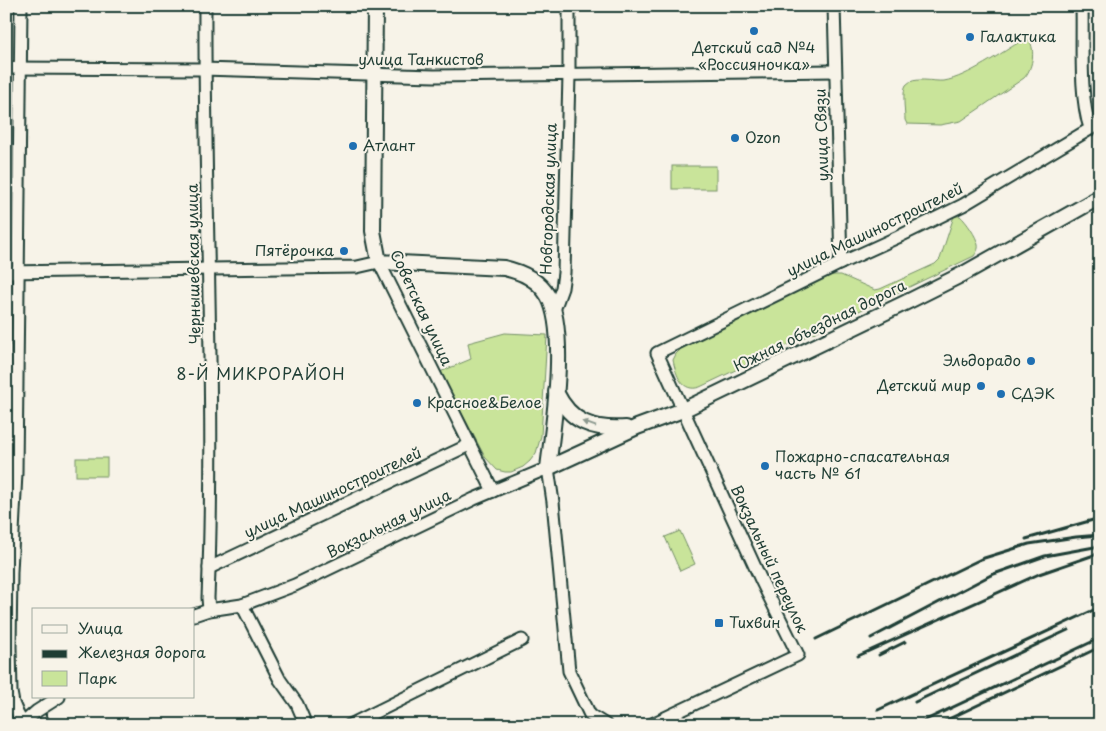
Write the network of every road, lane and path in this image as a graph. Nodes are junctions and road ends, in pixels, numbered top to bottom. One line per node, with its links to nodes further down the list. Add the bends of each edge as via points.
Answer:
1 (21, 6): 8 (street)
2 (205, 6): 9 (street, Чернышевская улица)
3 (375, 6): 11 (main road, Советская улица)
4 (568, 6): 12 (street, Новгородская улица)
5 (834, 6): 10 (street, улица Связи)
6 (1082, 6): 13 (street, via 1086,110)
7 (6, 68): 8 (street, улица Танкистов)
8 (20, 68): 9 (street, улица Танкистов); 18 (street)
9 (205, 69): 11 (street, улица Танкистов); 17 (street, Чернышевская улица)
10 (835, 71): 12 (street, улица Танкистов); 16 (street, улица Связи)
11 (374, 75): 12 (street, улица Танкистов); 15 (main road, Советская улица, via 373,231)
12 (569, 75): 19 (street, Новгородская улица, via 564,273)
13 (1095, 126): 16 (street, улица Машиностроителей, via 963,205)
14 (1100, 197): 22 (main road, Южная объездная дорога, via 963,274)
15 (379, 262): 17 (street, via 357,267); 19 (main road, via 520,271 538,283); 24 (street, Советская улица)
16 (841, 263): 20 (street, улица Машиностроителей)
17 (209, 270): 18 (street); 28 (street, Чернышевская улица)
18 (12, 272): 26 (street)
19 (554, 310): 21 (main road, Новгородская улица, via 558,353)
20 (657, 353): 22 (street, Вокзальный переулок)
21 (556, 391): 23 (main road, one-way to 21, via 608,429 583,422 566,409); 25 (main road, Новгородская улица)
22 (683, 410): 23 (main road, Южная объездная дорога); 38 (street, Вокзальный переулок, via 798,655)
23 (637, 427): 25 (main road, Южная объездная дорога)
24 (469, 445): 27 (street, Советская улица); 28 (street, улица Машиностроителей)
25 (548, 468): 27 (street, Вокзальная улица); 37 (street, Новгородская улица, via 569,671 590,715)
26 (11, 473): 34 (street, via 11,692)
27 (493, 491): 29 (street, Вокзальная улица, via 295,585)
28 (209, 568): 30 (street, Чернышевская улица)
29 (242, 605): 30 (street, Вокзальная улица); 35 (street)
30 (209, 610): 31 (street, Вокзальная улица)
31 (195, 615)
32 (522, 640): 36 (street)
33 (58, 698): 34 (street)
34 (22, 724)
35 (306, 725)
36 (350, 725)
37 (606, 725)
38 (650, 725)

